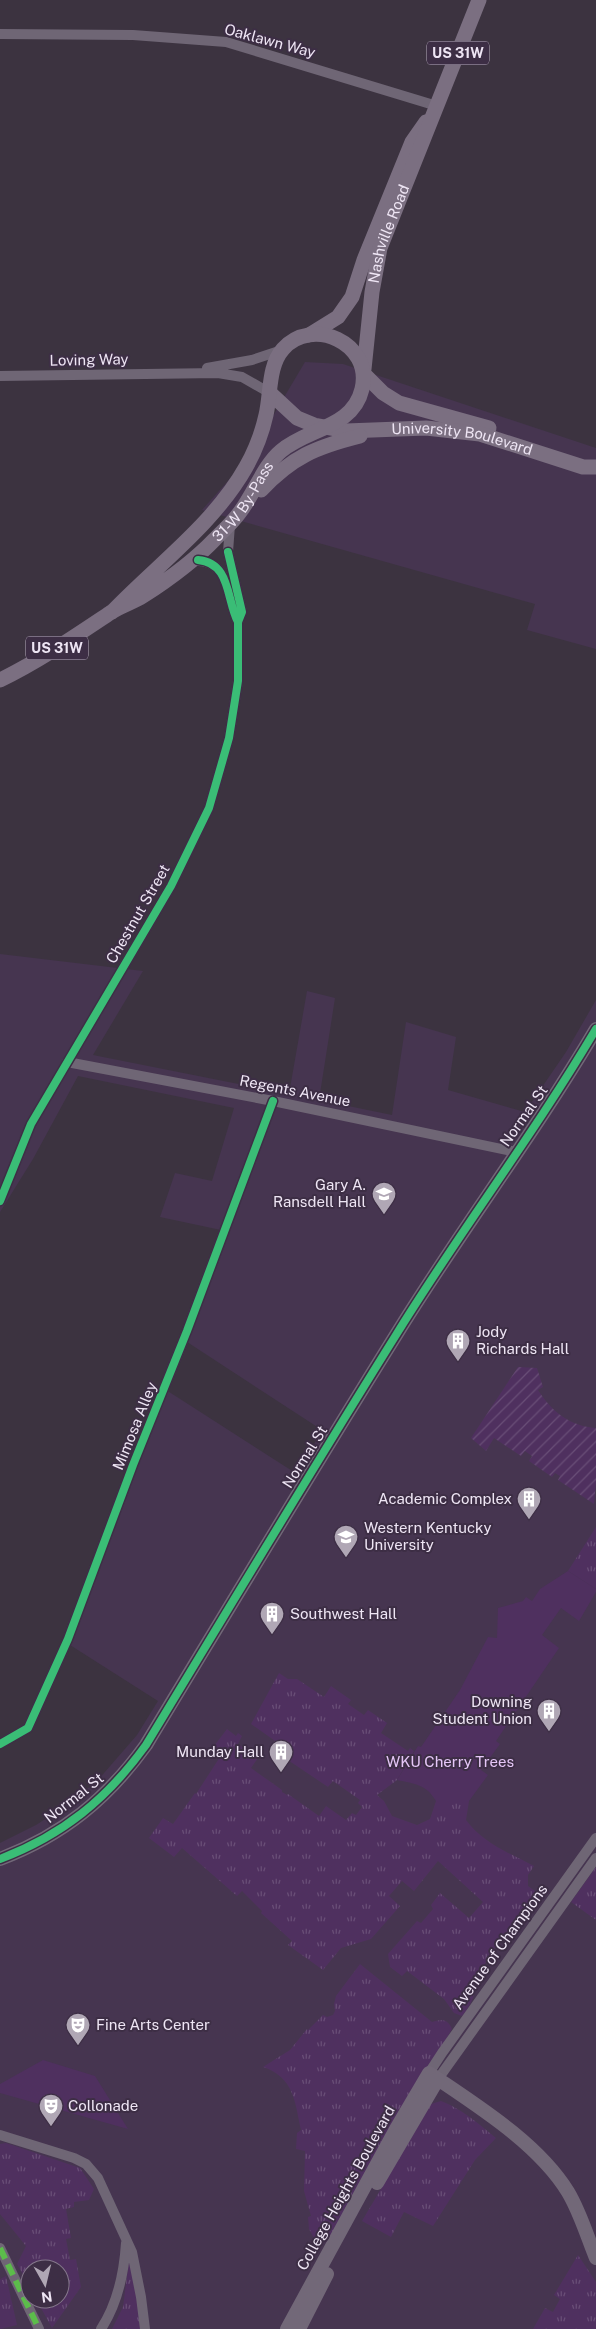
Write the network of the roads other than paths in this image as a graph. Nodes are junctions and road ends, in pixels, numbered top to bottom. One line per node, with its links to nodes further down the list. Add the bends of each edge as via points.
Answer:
1 (479, 0): 3 (main road, Nashville Road / US 31W)
2 (0, 34): 3 (street, Oaklawn Way, via 133,35 226,42)
3 (437, 106): 4 (main road, Nashville Road, via 413,138 345,309 332,322); 6 (main road, Nashville Road, via 380,248)
4 (308, 335): 5 (main road); 6 (main road, via 334,337 344,343 353,351)
5 (283, 349): 7 (street, Loving Way, via 252,360); 9 (main road, via 274,367)
6 (364, 371): 10 (main road, via 355,406 337,422); 12 (main road, University Boulevard, via 383,393 399,403 586,457)
7 (179, 373): 8 (street, Loving Way); 9 (street, Loving Way, via 242,377)
8 (0, 376)
9 (270, 393): 10 (main road, via 297,418); 16 (main road, 31-W By-Pass, via 256,448 237,482 177,550)
10 (324, 427): 11 (main road, University Boulevard, via 346,431); 13 (main road, 31-W By-Pass, via 281,450)
11 (384, 429): 12 (main road, University Boulevard, via 426,428 480,434 583,467); 13 (main road, via 329,445 294,460)
12 (596, 466)
13 (241, 511): 14 (main road, 31-W By-Pass)
14 (230, 524): 15 (main road, 31-W By-Pass); 17 (street, Chestnut Street, via 228,552 242,612)
15 (190, 561): 16 (main road, 31-W By-Pass, via 142,596); 17 (street, Chestnut Street, via 204,561 220,570)
16 (112, 612): 18 (main road, 31-W By-Pass / US 31W)
17 (238, 622): 20 (street, Chestnut Street, via 238,681 232,722 208,808 171,886)
18 (0, 680)
19 (596, 1029): 22 (street, Normal St, via 566,1080)
20 (67, 1062): 21 (street, Regents Avenue); 23 (street, Chestnut Street, via 31,1124)
21 (273, 1101): 22 (street, Regents Avenue); 24 (street, Mimosa Alley, via 68,1639 28,1728)
22 (516, 1152): 27 (street, Normal St, via 396,1334 130,1767 114,1786 82,1813 40,1841)
23 (0, 1201)
24 (0, 1744)
25 (596, 1838): 28 (street, Avenue of Champions)
26 (596, 1858): 28 (street, Avenue of Champions)
27 (0, 1859)
28 (434, 2076): 32 (street, via 507,2129 558,2177 575,2206); 36 (street, College Heights Boulevard, via 396,2129); 37 (street, College Heights Boulevard)
29 (1, 2136): 30 (street, via 86,2164 98,2178)
30 (126, 2243): 34 (street, via 119,2293); 35 (street, via 137,2271)
31 (0, 2248): 33 (street)
32 (596, 2258)
33 (39, 2329)
34 (101, 2329)
35 (145, 2329)
36 (287, 2329)
37 (299, 2329)

